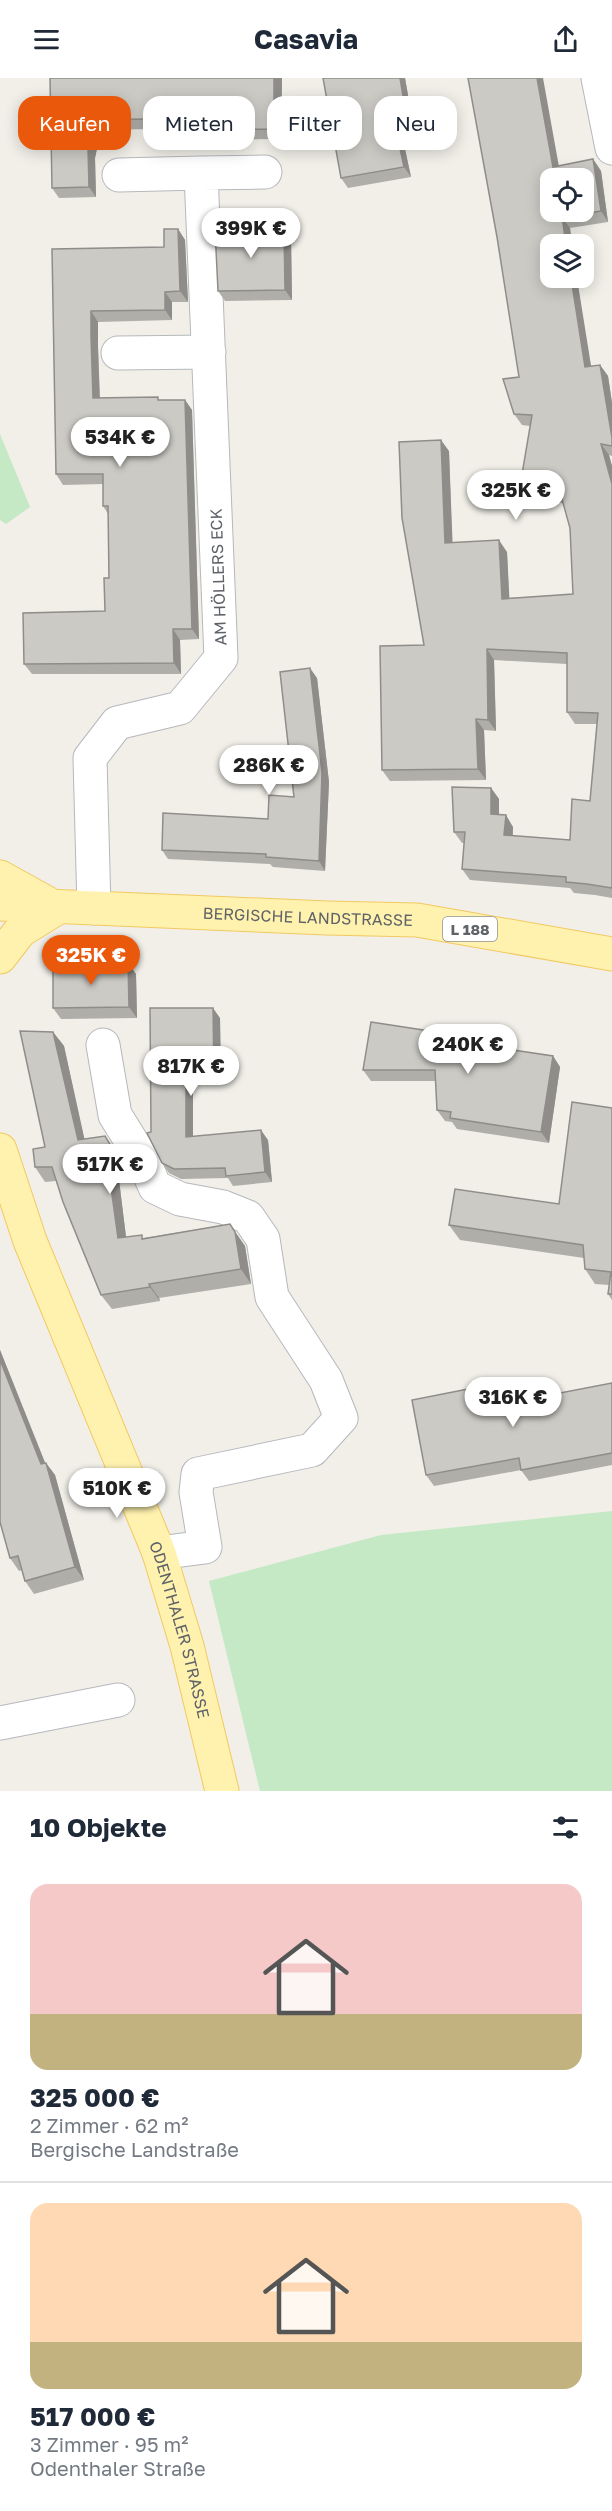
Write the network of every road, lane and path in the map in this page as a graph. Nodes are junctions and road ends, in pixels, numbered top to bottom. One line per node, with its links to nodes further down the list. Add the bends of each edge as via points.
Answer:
1 (598, 78): 2 (street)
2 (612, 148)
3 (265, 172): 4 (street)
4 (201, 173): 5 (street); 6 (street, AM HÖLLERS ECK)
5 (119, 175)
6 (209, 352): 7 (street); 11 (street, AM HÖLLERS ECK, via 221,658 180,708 117,723 90,758)
7 (118, 353)
8 (0, 877): 10 (main road)
9 (0, 904): 10 (main road, BERGISCHE LANDSTRASSE / L 188)
10 (57, 908): 11 (main road, BERGISCHE LANDSTRASSE / L 188); 13 (main road, via 20,932)
11 (94, 908): 12 (main road, BERGISCHE LANDSTRASSE / L 188, via 417,920)
12 (612, 954)
13 (0, 957)
14 (103, 1045): 18 (street, via 115,1115 155,1187 180,1200 223,1207 248,1218 263,1239 272,1297 326,1380 341,1418 312,1450 198,1474 196,1492 206,1547)
15 (0, 1150): 17 (main road, ODENTHALER STRASSE)
16 (0, 1185): 17 (main road, ODENTHALER STRASSE)
17 (30, 1241): 18 (main road, ODENTHALER STRASSE)
18 (159, 1553): 21 (main road, ODENTHALER STRASSE, via 187,1646)
19 (118, 1700): 20 (street)
20 (0, 1724)
21 (222, 1791)

